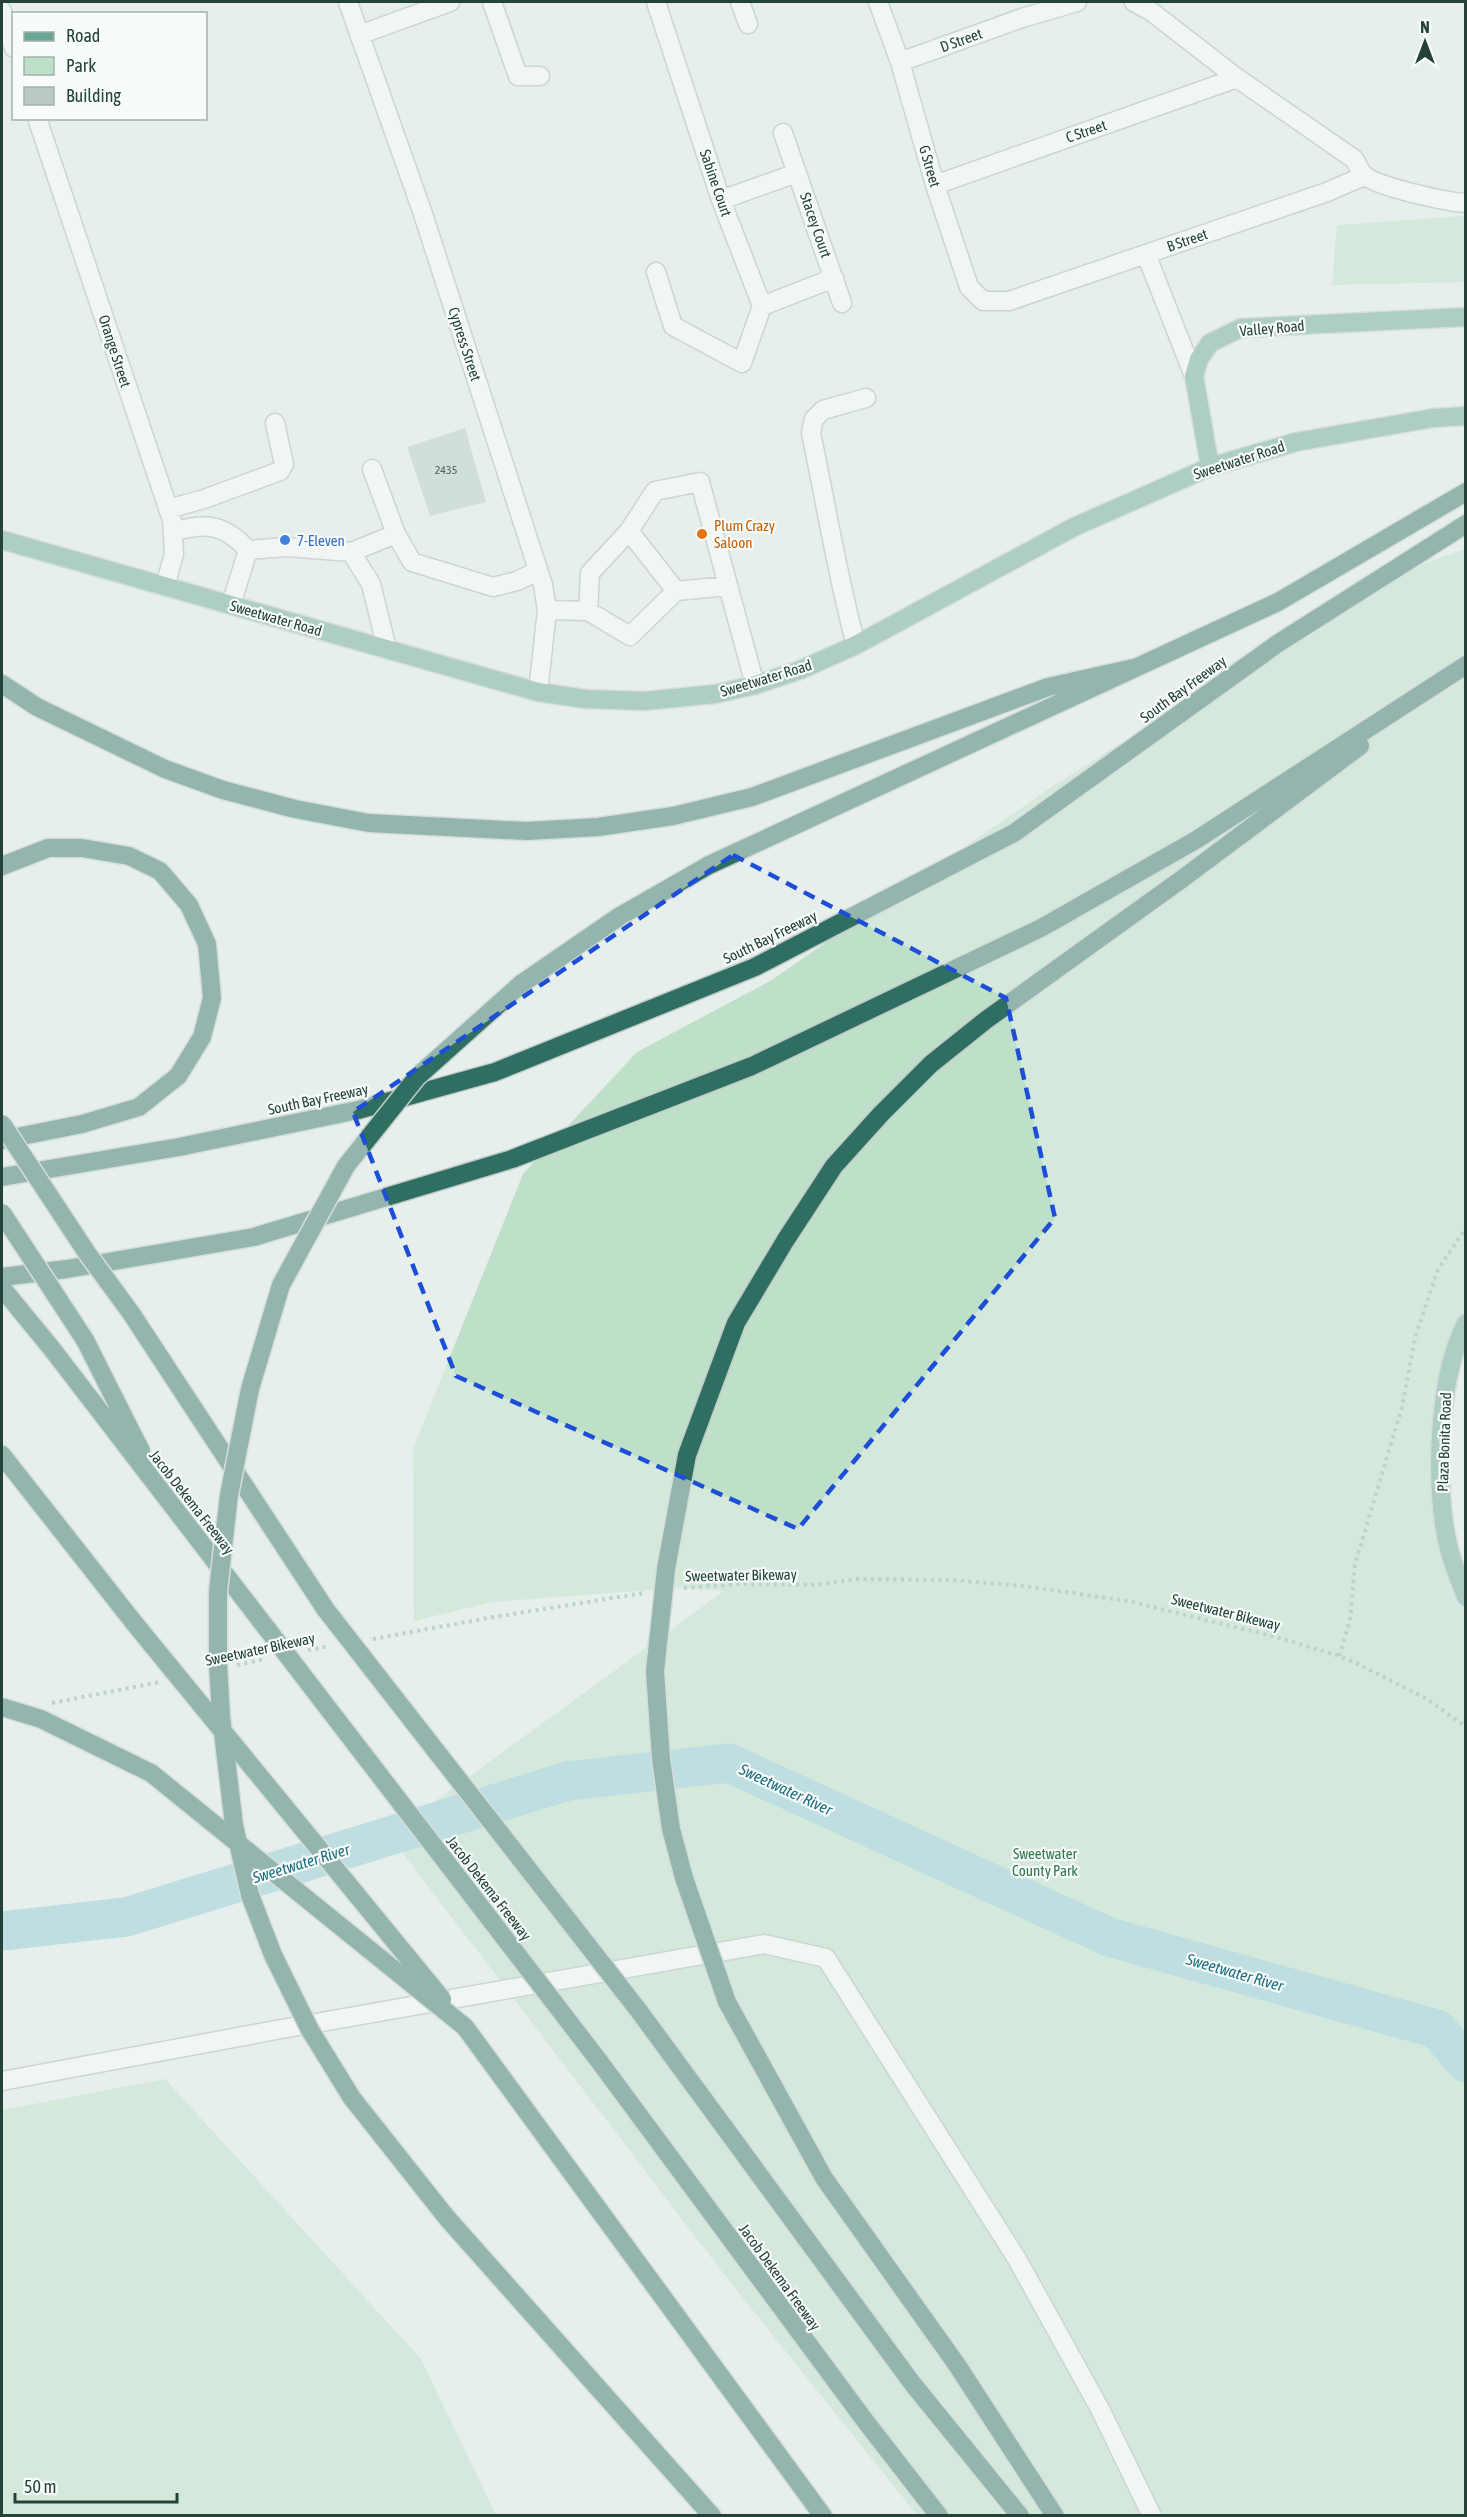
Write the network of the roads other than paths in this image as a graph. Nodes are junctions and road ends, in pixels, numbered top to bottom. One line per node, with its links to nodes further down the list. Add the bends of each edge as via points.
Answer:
1 (348, 2): 12 (street, Cypress Street)
2 (450, 2): 12 (street)
3 (492, 2): 15 (street, via 518,76)
4 (656, 2): 22 (street, Sabine Court)
5 (740, 2): 11 (street)
6 (878, 2): 14 (street, G Street)
7 (1077, 2): 9 (street)
8 (1134, 2): 16 (street)
9 (1019, 10): 14 (street, D Street)
10 (2, 11): 13 (street)
11 (748, 24)
12 (359, 35): 46 (street, Cypress Street, via 422,212)
13 (12, 42)
14 (900, 62): 21 (street, G Street)
15 (540, 76)
16 (1238, 78): 20 (street, via 1354,159); 21 (street, C Street)
17 (38, 120): 38 (street, Orange Street)
18 (783, 134): 19 (street, Stacey Court)
19 (797, 173): 22 (street, Stacey Court); 26 (street, Stacey Court)
20 (1364, 176): 23 (street, via 1402,190); 24 (street, B Street)
21 (935, 184): 27 (street, G Street, via 969,287 983,301)
22 (721, 200): 29 (street, Sabine Court)
23 (1466, 203)
24 (1146, 254): 27 (street, B Street); 31 (street)
25 (656, 272): 29 (street, via 674,326 741,363)
26 (834, 278): 28 (street, Stacey Court); 29 (street, Stacey Court)
27 (1009, 301)
28 (842, 303)
29 (762, 306)
30 (1466, 317): 31 (main road, Valley Road, via 1240,328 1210,343)
31 (1194, 376): 35 (main road)
32 (866, 398): 53 (street, via 823,410 814,419 811,433 842,595)
33 (1466, 416): 35 (main road, Sweetwater Road, via 1433,418 1296,442)
34 (275, 423): 38 (street, via 284,464 280,471)
35 (1210, 466): 53 (main road, Sweetwater Road, via 1074,527)
36 (372, 469): 42 (street)
37 (1466, 492): 56 (highway, via 1278,602)
38 (168, 509): 41 (street, Orange Street)
39 (1466, 524): 63 (highway, South Bay Freeway, via 1277,644 1014,833 754,967 495,1072 358,1110 179,1147)
40 (629, 531): 48 (street, via 655,491 700,482); 49 (street); 52 (street, via 590,573)
41 (173, 532): 44 (street, via 191,526 213,527 233,533); 47 (street, Orange Street, via 174,554)
42 (396, 534): 45 (street); 46 (street, via 412,562 493,586)
43 (2, 540): 47 (main road, Sweetwater Road)
44 (248, 550): 45 (street, via 287,547); 50 (street)
45 (351, 552): 54 (street, via 371,584)
46 (538, 571): 51 (street, Cypress Street)
47 (165, 586): 50 (main road, Sweetwater Road)
48 (728, 586): 49 (street); 58 (street)
49 (676, 591): 52 (street, via 630,636)
50 (231, 605): 54 (main road, Sweetwater Road)
51 (547, 610): 52 (street); 59 (street, Cypress Street)
52 (588, 611)
53 (856, 645): 58 (main road, Sweetwater Road)
54 (387, 649): 59 (main road, Sweetwater Road)
55 (1466, 666): 65 (highway, via 1196,840 1041,928 752,1066 512,1159 254,1237); 79 (highway, bridge, via 986,1020 931,1064 881,1114 834,1166 736,1323 687,1455 666,1569 656,1671 661,1759 671,1829 684,1878 727,2002 824,2178 957,2365)
56 (1138, 667): 57 (highway, via 1048,687 752,797 672,816 598,827 527,831 369,823 223,790 165,769 37,706); 75 (highway, bridge, via 709,865 620,916 521,984 417,1077 346,1166 281,1285 250,1389 229,1496 218,1591 218,1664 234,1825 250,1895 273,1955 310,2030 352,2098 447,2218)
57 (2, 684)
58 (755, 685): 59 (main road, Sweetwater Road, via 715,694 644,701)
59 (538, 692)
60 (2, 866): 62 (highway, via 48,848 82,848 129,856 160,871 189,905 207,944 212,998 202,1037 178,1076 139,1107 82,1124)
61 (2, 1124): 78 (highway, bridge, via 326,1610 639,2011 912,2383)
62 (2, 1140)
63 (2, 1177)
64 (2, 1213): 70 (highway, bridge, via 85,1340)
65 (67, 1269): 66 (highway); 67 (highway)
66 (2, 1276)
67 (2, 1286): 70 (highway, Jacob Dekema Freeway)
68 (1466, 1323): 71 (main road, Plaza Bonita Road, via 1445,1389 1440,1493 1449,1549)
69 (2, 1455): 73 (highway, bridge)
70 (159, 1488): 77 (highway, Jacob Dekema Freeway, bridge, via 599,2061)
71 (1466, 1597)
72 (2, 1707): 73 (highway, bridge, via 41,1719 151,1773)
73 (465, 2027): 76 (highway)
74 (2, 2081): 80 (street, via 764,1944 826,1958 1017,2259 1100,2409)
75 (712, 2516)
76 (823, 2516)
77 (939, 2516)
78 (1020, 2516)
79 (1055, 2516)
80 (1152, 2516)

